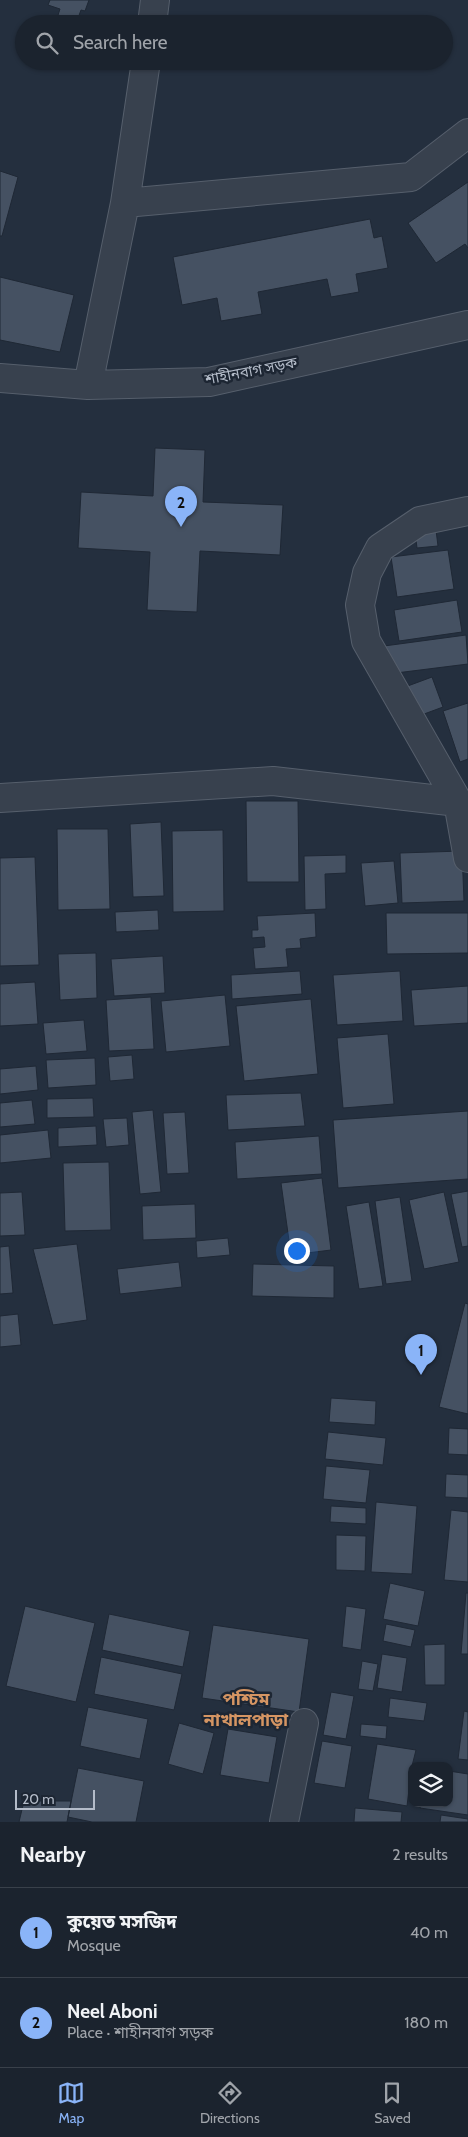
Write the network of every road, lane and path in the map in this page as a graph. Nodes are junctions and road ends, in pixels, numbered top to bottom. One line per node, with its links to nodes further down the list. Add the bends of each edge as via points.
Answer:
1 (155, 0): 2 (street)
2 (153, 15)
3 (145, 70): 5 (street)
4 (468, 133): 5 (street, via 411,177)
5 (124, 204): 8 (street)
6 (468, 324): 8 (street, শাহীনবাগ সড়ক, via 209,382)
7 (0, 378): 8 (street, শাহীনবাগ সড়ক)
8 (88, 385)
9 (468, 511): 11 (street, via 420,521 380,548 367,573 360,605 366,642)
10 (0, 798): 11 (street, via 273,780)
11 (458, 802): 12 (street)
12 (468, 858)
13 (304, 1723): 14 (street)
14 (284, 1822)

